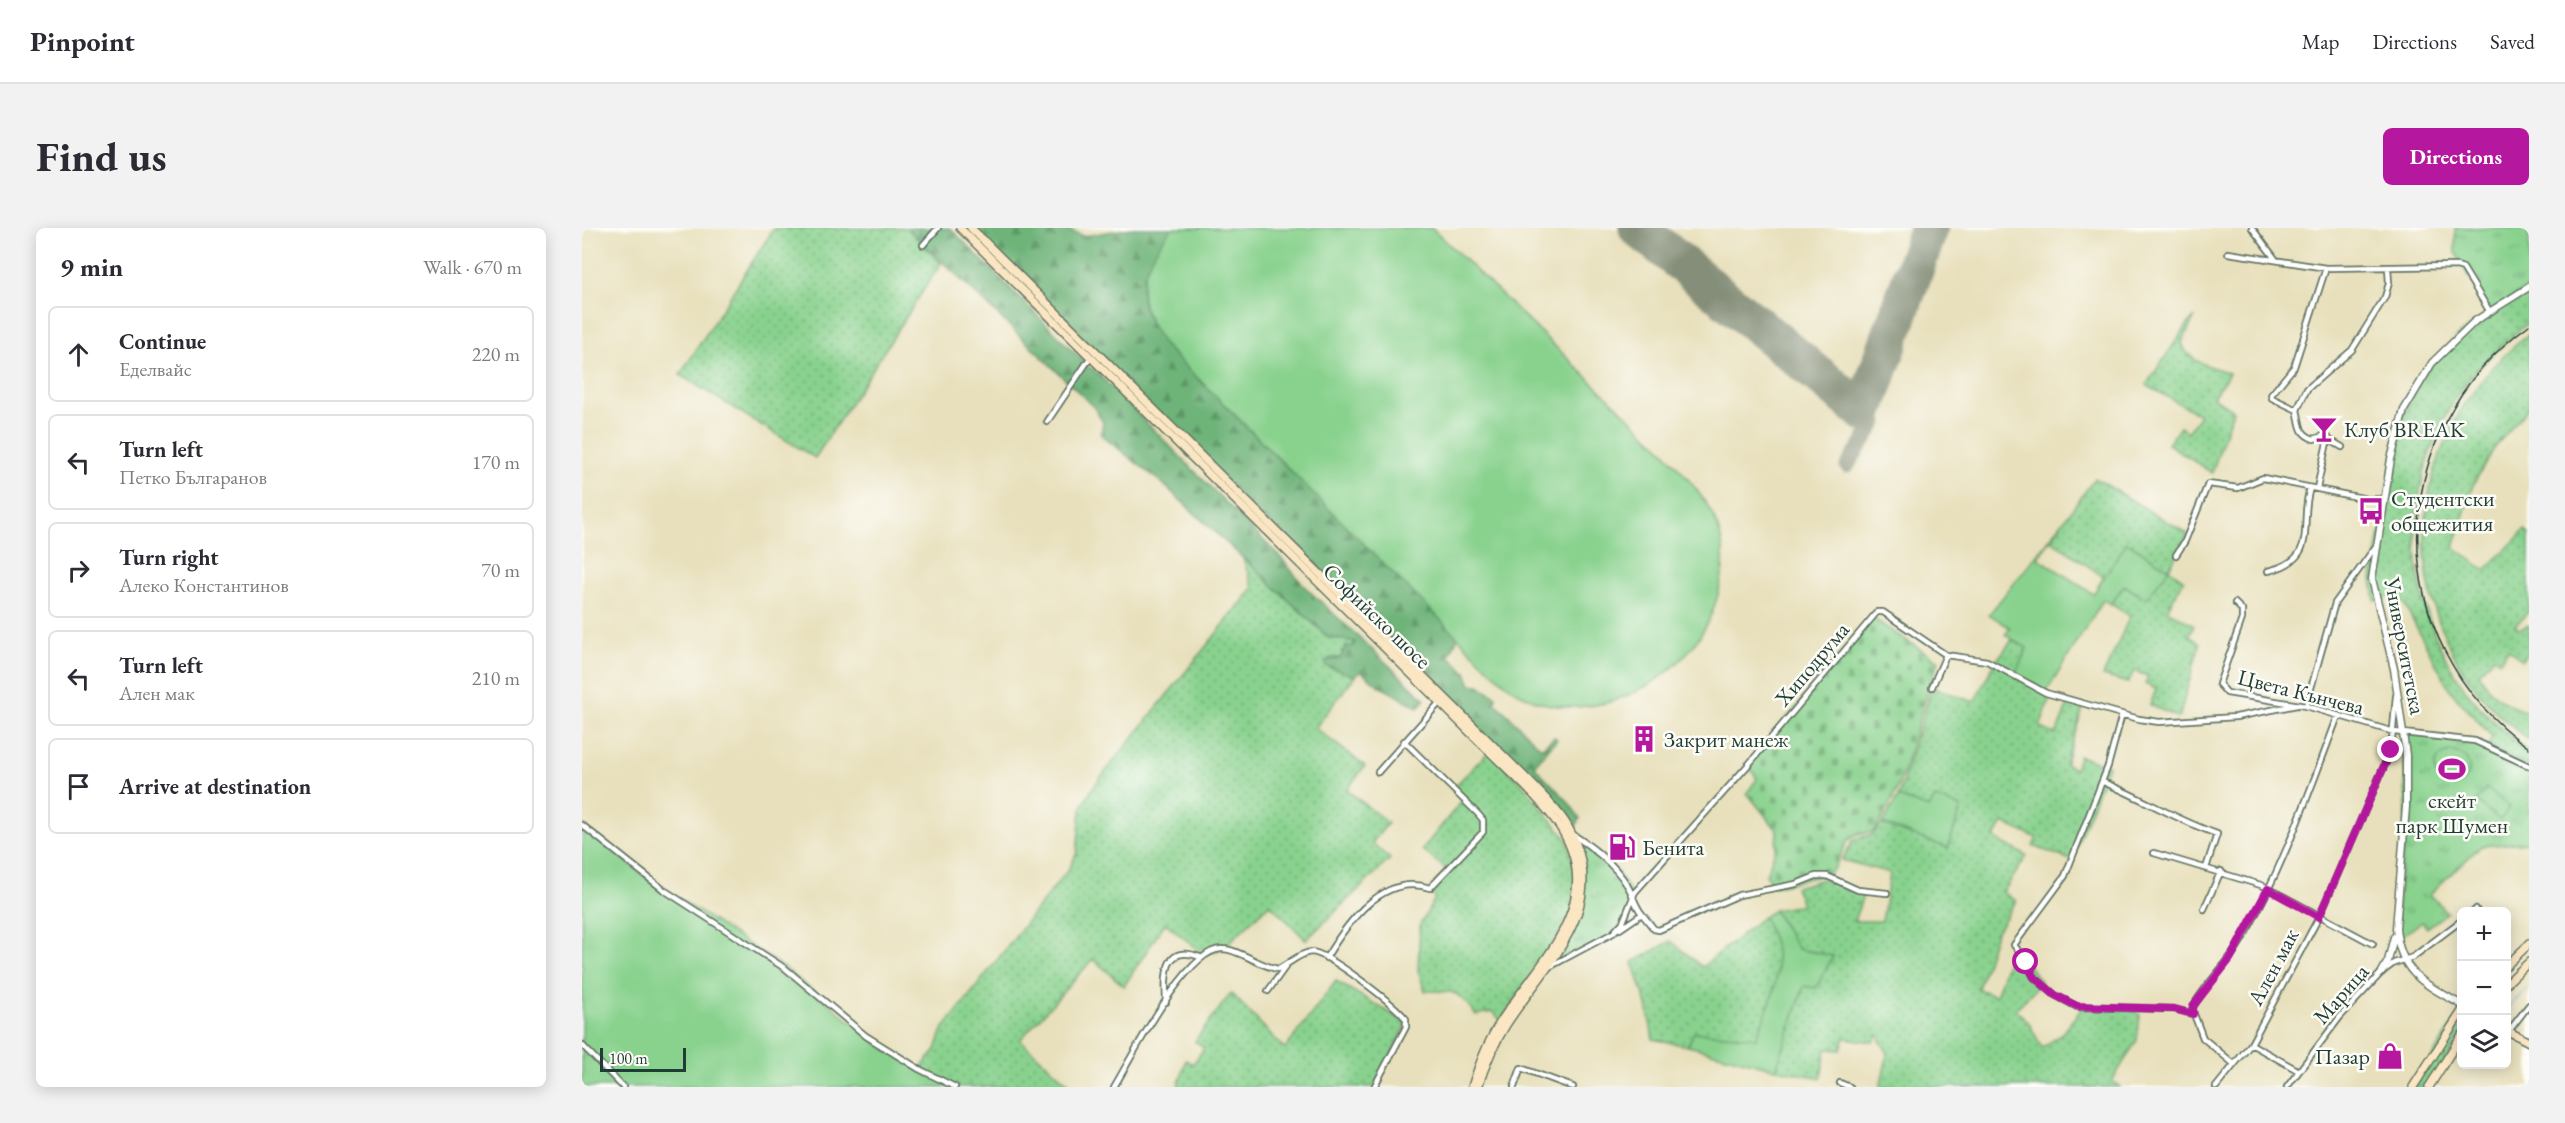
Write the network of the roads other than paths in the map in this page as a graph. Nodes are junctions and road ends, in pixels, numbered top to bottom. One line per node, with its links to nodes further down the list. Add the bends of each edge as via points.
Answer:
1 (938, 228): 5 (street)
2 (960, 228): 12 (main road, Софийско шосе)
3 (971, 228): 12 (main road, Софийско шосе)
4 (2252, 228): 7 (street)
5 (923, 245)
6 (2228, 254): 7 (street)
7 (2278, 261): 8 (street)
8 (2326, 268): 9 (street); 14 (street, via 2294,367 2273,392 2272,398)
9 (2388, 268): 11 (street, via 2463,268); 14 (street, via 2385,297 2352,350 2307,389)
10 (2529, 287): 11 (street, Университетска)
11 (2490, 312): 20 (street, Университетска, via 2444,348 2412,394 2399,425)
12 (1067, 329): 13 (main road, Софийско шосе); 28 (main road, Софийско шосе)
13 (1090, 358): 15 (street); 28 (main road, Софийско шосе)
14 (2297, 410): 16 (street, via 2302,434 2314,439)
15 (1047, 422)
16 (2328, 438): 17 (street); 19 (street)
17 (2342, 447)
18 (2310, 488): 19 (street); 22 (street, via 2263,478 2238,488 2208,484); 23 (street, via 2304,545 2290,562)
19 (2317, 488): 20 (street)
20 (2385, 499): 21 (street, Университетска)
21 (2376, 545): 26 (street, Университетска, via 2372,579); 30 (street, via 2335,603)
22 (2176, 555)
23 (2268, 571)
24 (2235, 603): 29 (street, Цвета Кънчева, via 2242,610 2242,619 2220,687 2227,693)
25 (1946, 655): 27 (street); 31 (street, via 1987,661 2046,693); 44 (street, Хиподрума, via 1883,612 1877,612)
26 (2396, 685): 33 (street, Ален мак); 34 (street, Университетска)
27 (1932, 687)
28 (1442, 700): 35 (street); 40 (main road, Софийско шосе, via 1558,812); 85 (main road, Софийско шосе, via 1552,816 1567,839 1576,875 1574,905 1567,926 1492,1035)
29 (2296, 705): 30 (street, Цвета Кънчева); 31 (street, via 2255,714 2159,722)
30 (2306, 706): 32 (street, Цвета Кънчева)
31 (2122, 714): 38 (street)
32 (2338, 716): 33 (street, Цвета Кънчева); 46 (street, via 2286,854)
33 (2394, 732): 34 (street, Цвета Кънчева); 51 (street, Ален мак, via 2391,750)
34 (2403, 732): 36 (street, Цвета Кънчева, via 2475,741); 53 (street, Университетска, via 2406,790)
35 (1404, 741): 37 (street); 58 (street, via 1478,814 1483,820 1483,832 1430,888 1407,884 1367,905 1347,923)
36 (2529, 766)
37 (1378, 772)
38 (2103, 782): 42 (street, via 2217,834); 70 (street, via 2065,876 2014,945 2034,977 2055,995 2077,1006 2174,1009)
39 (582, 825): 82 (street, via 664,890 786,969 873,1041)
40 (1572, 834): 45 (street); 63 (main road, Софийско шосе, via 1580,859 1582,893 1570,934)
41 (2154, 853): 42 (street)
42 (2206, 868): 43 (street)
43 (2221, 871): 46 (street); 49 (street)
44 (1641, 885): 45 (street); 48 (street, Хиподрума)
45 (1628, 886): 48 (street)
46 (2268, 889): 51 (street); 70 (street, via 2230,959 2193,1006)
47 (1887, 892): 50 (street, via 1858,890 1827,876 1816,876 1796,884 1739,894 1659,930)
48 (1632, 901): 50 (street); 54 (street, Хиподрума)
49 (2204, 909)
50 (1642, 914): 54 (street)
51 (2319, 917): 55 (street); 76 (street, Ален мак)
52 (2457, 924): 60 (street, Марица)
53 (2396, 928): 60 (street, Университетска); 64 (street)
54 (1613, 933): 63 (street)
55 (2373, 944)
56 (2529, 944): 59 (main road)
57 (1200, 957): 62 (street, via 1213,949 1222,949 1269,968); 67 (street); 67 (street, via 1182,954 1168,964)
58 (1326, 958): 62 (street, via 1308,952); 84 (street, via 1397,1008 1406,1019 1406,1027)
59 (2511, 961)
60 (2404, 962): 64 (street, Марица, via 2394,963); 68 (street, via 2420,980)
61 (2529, 962): 65 (main road)
62 (1286, 966): 66 (street)
63 (1549, 967): 86 (main road, Софийско шосе, via 1496,1041)
64 (2382, 972): 79 (street, Марица, via 2340,1017)
65 (2511, 979)
66 (1268, 991)
67 (1166, 1002): 83 (street)
68 (2457, 1002)
69 (2529, 1005): 72 (street)
70 (2193, 1014): 78 (street, via 2203,1038)
71 (2459, 1015): 92 (main road)
72 (2511, 1027)
73 (2511, 1033): 74 (main road)
74 (2529, 1042)
75 (2457, 1043): 93 (main road)
76 (2251, 1044): 78 (street, Ален мак); 79 (street)
77 (582, 1045): 81 (street)
78 (2234, 1064): 90 (street, Ален мак)
79 (2299, 1071): 91 (street, Марица)
80 (1840, 1083): 89 (street)
81 (624, 1087)
82 (955, 1087)
83 (1114, 1087)
84 (1374, 1087)
85 (1472, 1087)
86 (1478, 1087)
87 (1514, 1087): 88 (street, via 1521,1068)
88 (1573, 1087)
89 (1850, 1087)
90 (2216, 1087)
91 (2287, 1087)
92 (2413, 1087)
93 (2429, 1087)

